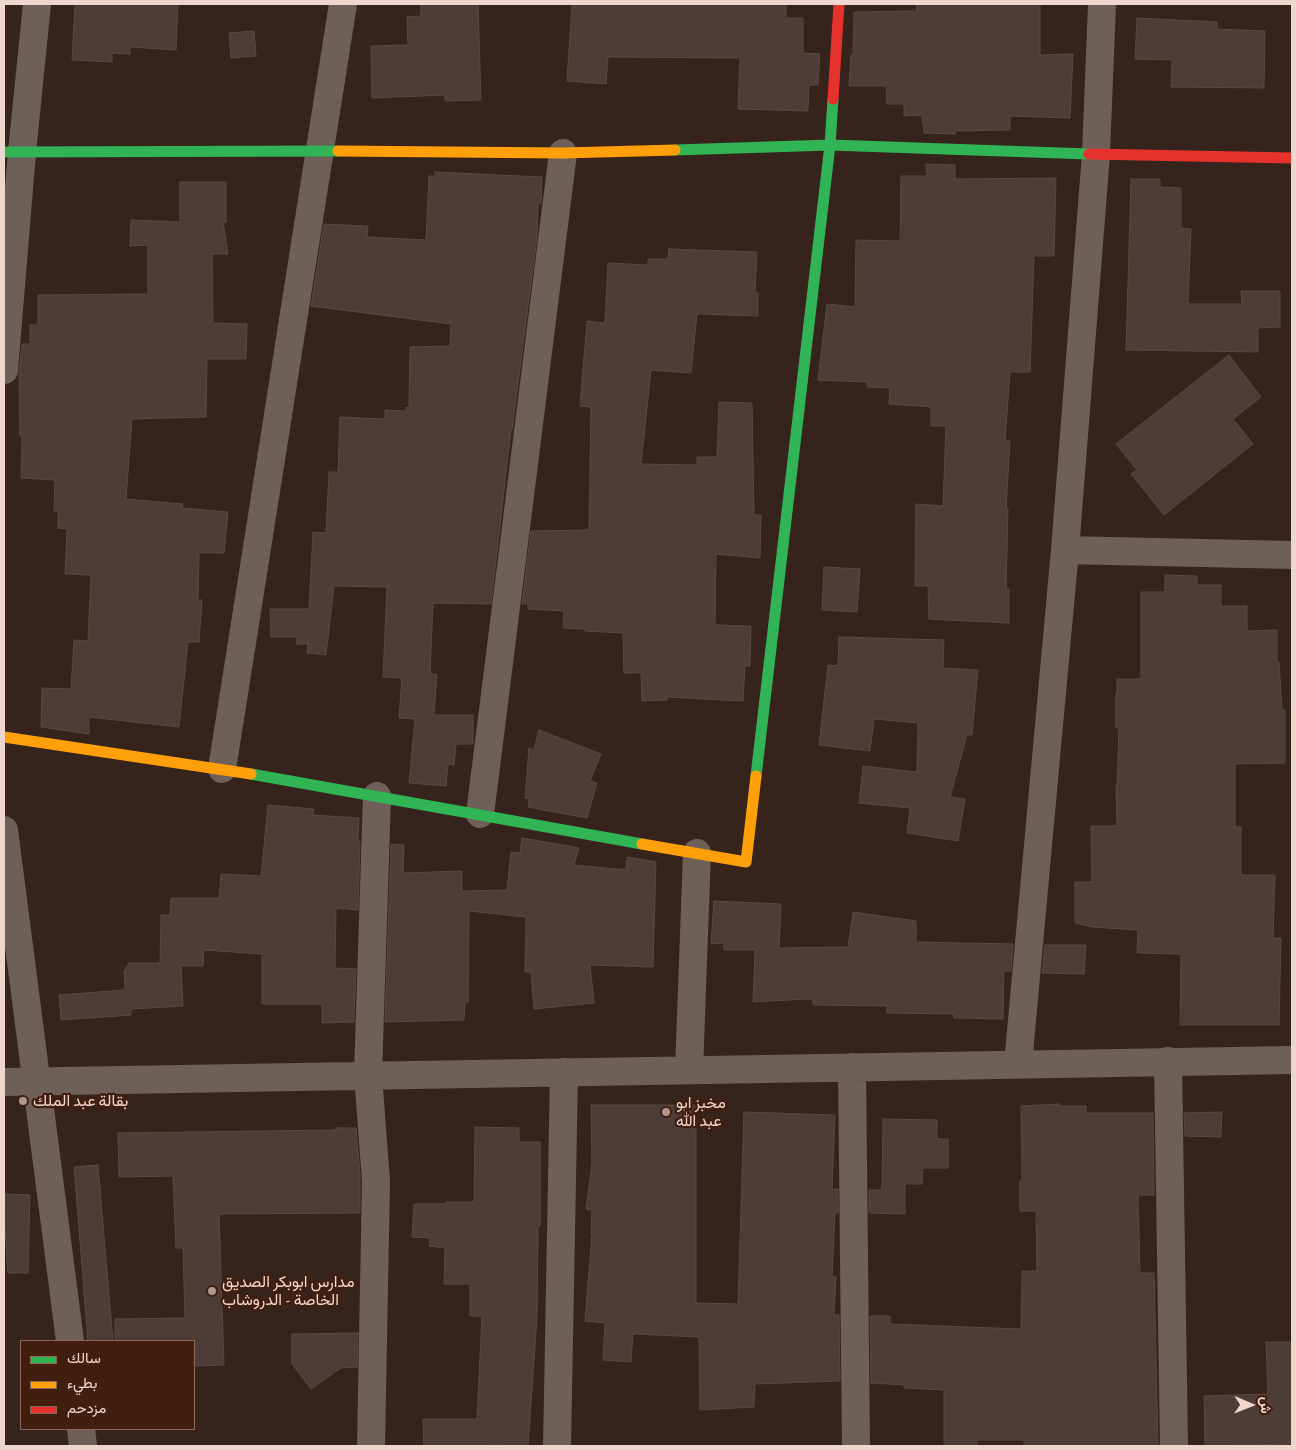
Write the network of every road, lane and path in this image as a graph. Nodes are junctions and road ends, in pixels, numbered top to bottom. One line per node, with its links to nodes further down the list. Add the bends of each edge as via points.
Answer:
1 (37, 4): 7 (street)
2 (343, 4): 6 (street)
3 (840, 4): 5 (street)
4 (1102, 4): 9 (street)
5 (830, 145): 8 (street); 9 (street); 19 (street, via 746,862)
6 (319, 151): 7 (street); 8 (street); 15 (street)
7 (13, 152): 11 (street)
8 (563, 154): 17 (street)
9 (1096, 154): 10 (street); 12 (street)
10 (1292, 158)
11 (4, 370)
12 (1065, 550): 13 (street); 22 (street)
13 (1292, 555)
14 (4, 737): 15 (street)
15 (222, 769): 16 (street)
16 (377, 796): 17 (street); 26 (street)
17 (480, 814): 19 (street)
18 (4, 830): 27 (street)
19 (697, 853): 24 (street)
20 (1292, 1060): 21 (street)
21 (1168, 1062): 22 (street); 35 (street)
22 (1018, 1064): 23 (street)
23 (852, 1067): 24 (street); 34 (street)
24 (689, 1070): 25 (street)
25 (564, 1072): 26 (street); 33 (street)
26 (368, 1075): 27 (street); 32 (street, via 376,1181)
27 (37, 1081): 28 (street); 29 (street)
28 (4, 1082)
29 (70, 1340)
30 (81, 1430): 31 (street)
31 (83, 1446)
32 (370, 1446)
33 (557, 1446)
34 (856, 1446)
35 (1174, 1446)

